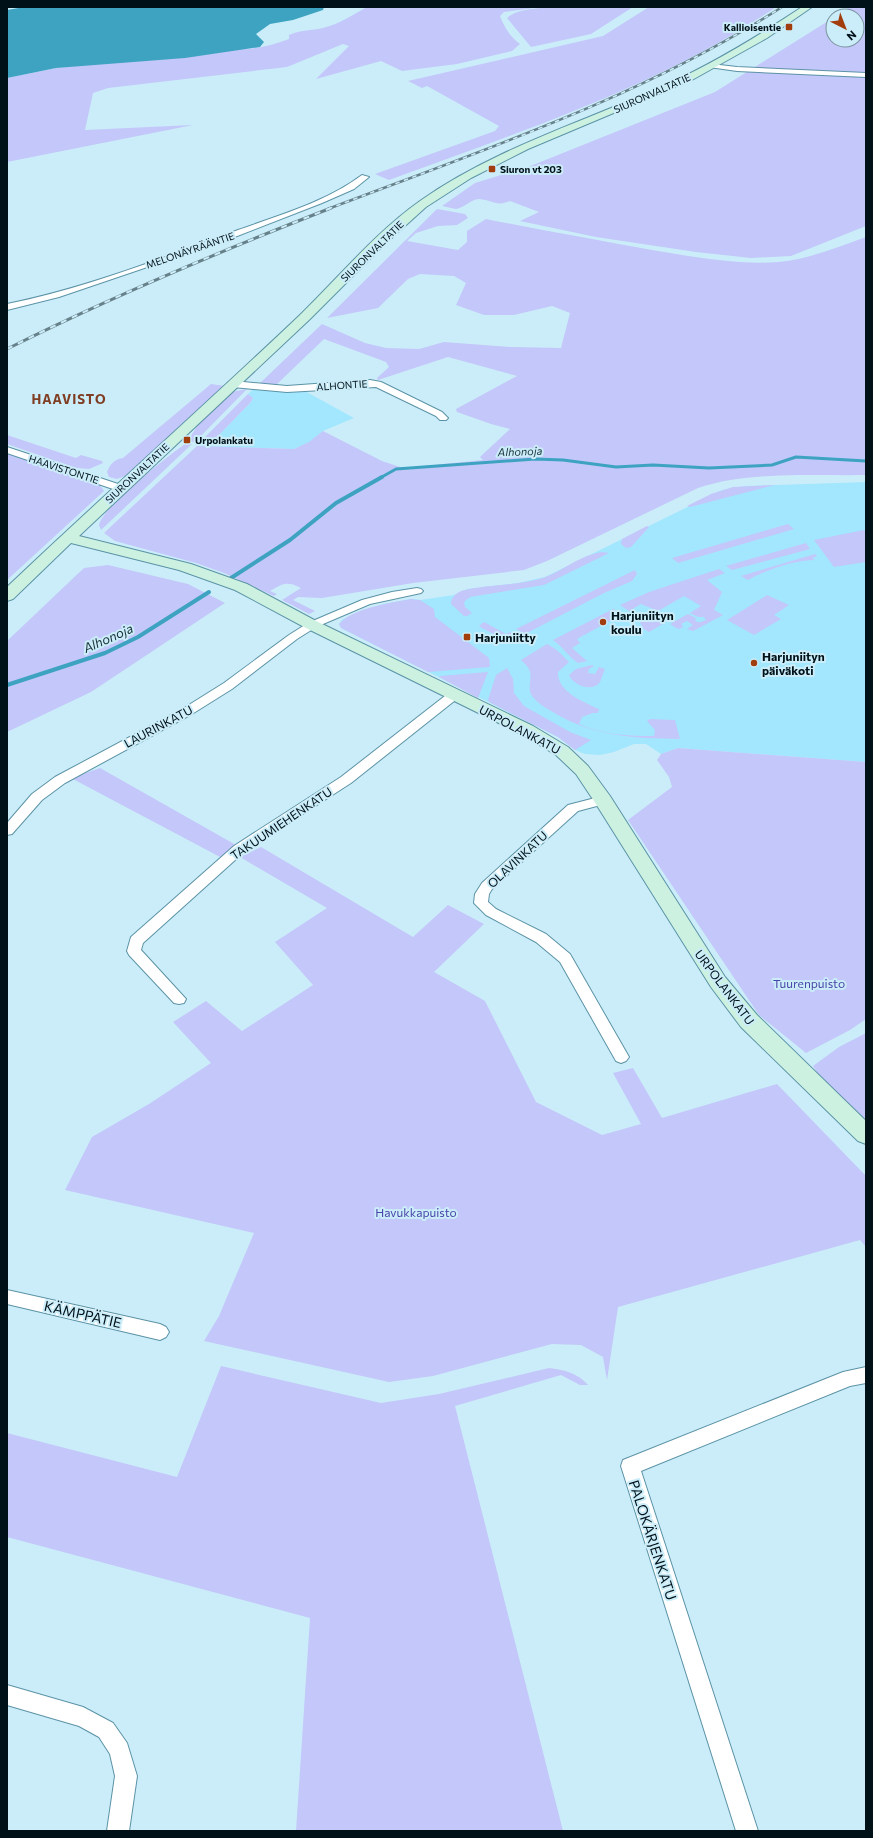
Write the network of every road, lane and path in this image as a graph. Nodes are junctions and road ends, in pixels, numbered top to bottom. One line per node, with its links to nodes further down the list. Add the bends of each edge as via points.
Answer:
1 (808, 7): 2 (street, SIURONVALTATIE)
2 (711, 66): 3 (street, via 737,70); 6 (street, SIURONVALTATIE, via 656,93 483,166 435,195 409,215)
3 (866, 75)
4 (365, 177): 5 (street, MELONÄYRÄÄNTIE, via 358,184 330,197 205,246 62,294)
5 (7, 307)
6 (233, 384): 7 (street, ALHONTIE, via 287,389 370,383 386,386); 9 (street, SIURONVALTATIE)
7 (443, 418)
8 (7, 450): 9 (street, HAAVISTONTIE)
9 (120, 488): 10 (street, SIURONVALTATIE)
10 (68, 538): 12 (street, SIURONVALTATIE); 13 (street, URPOLANKATU, via 186,567 241,587)
11 (417, 591): 13 (street, LAURINKATU, via 366,602)
12 (7, 596)
13 (312, 625): 14 (street, URPOLANKATU); 16 (street, LAURINKATU, via 228,686 60,780 37,798)
14 (454, 695): 15 (street, URPOLANKATU, via 527,730 562,751 582,770); 17 (street, TAKUUMIEHENKATU, via 346,780 239,850 136,941 134,952)
15 (603, 800): 18 (street, OLAVINKATU, via 573,808 487,886 482,894 481,903 491,912 541,938 566,958); 19 (street, URPOLANKATU, via 694,947 723,988 749,1021)
16 (7, 831)
17 (179, 999)
18 (621, 1057)
19 (866, 1135)
20 (7, 1297): 21 (street, KÄMPPÄTIE)
21 (160, 1332)
22 (866, 1375): 25 (street, PALOKÄRJENKATU, via 849,1378 630,1466)
23 (7, 1695): 24 (street, via 83,1717 106,1730 120,1750 126,1776)
24 (118, 1831)
25 (747, 1831)

